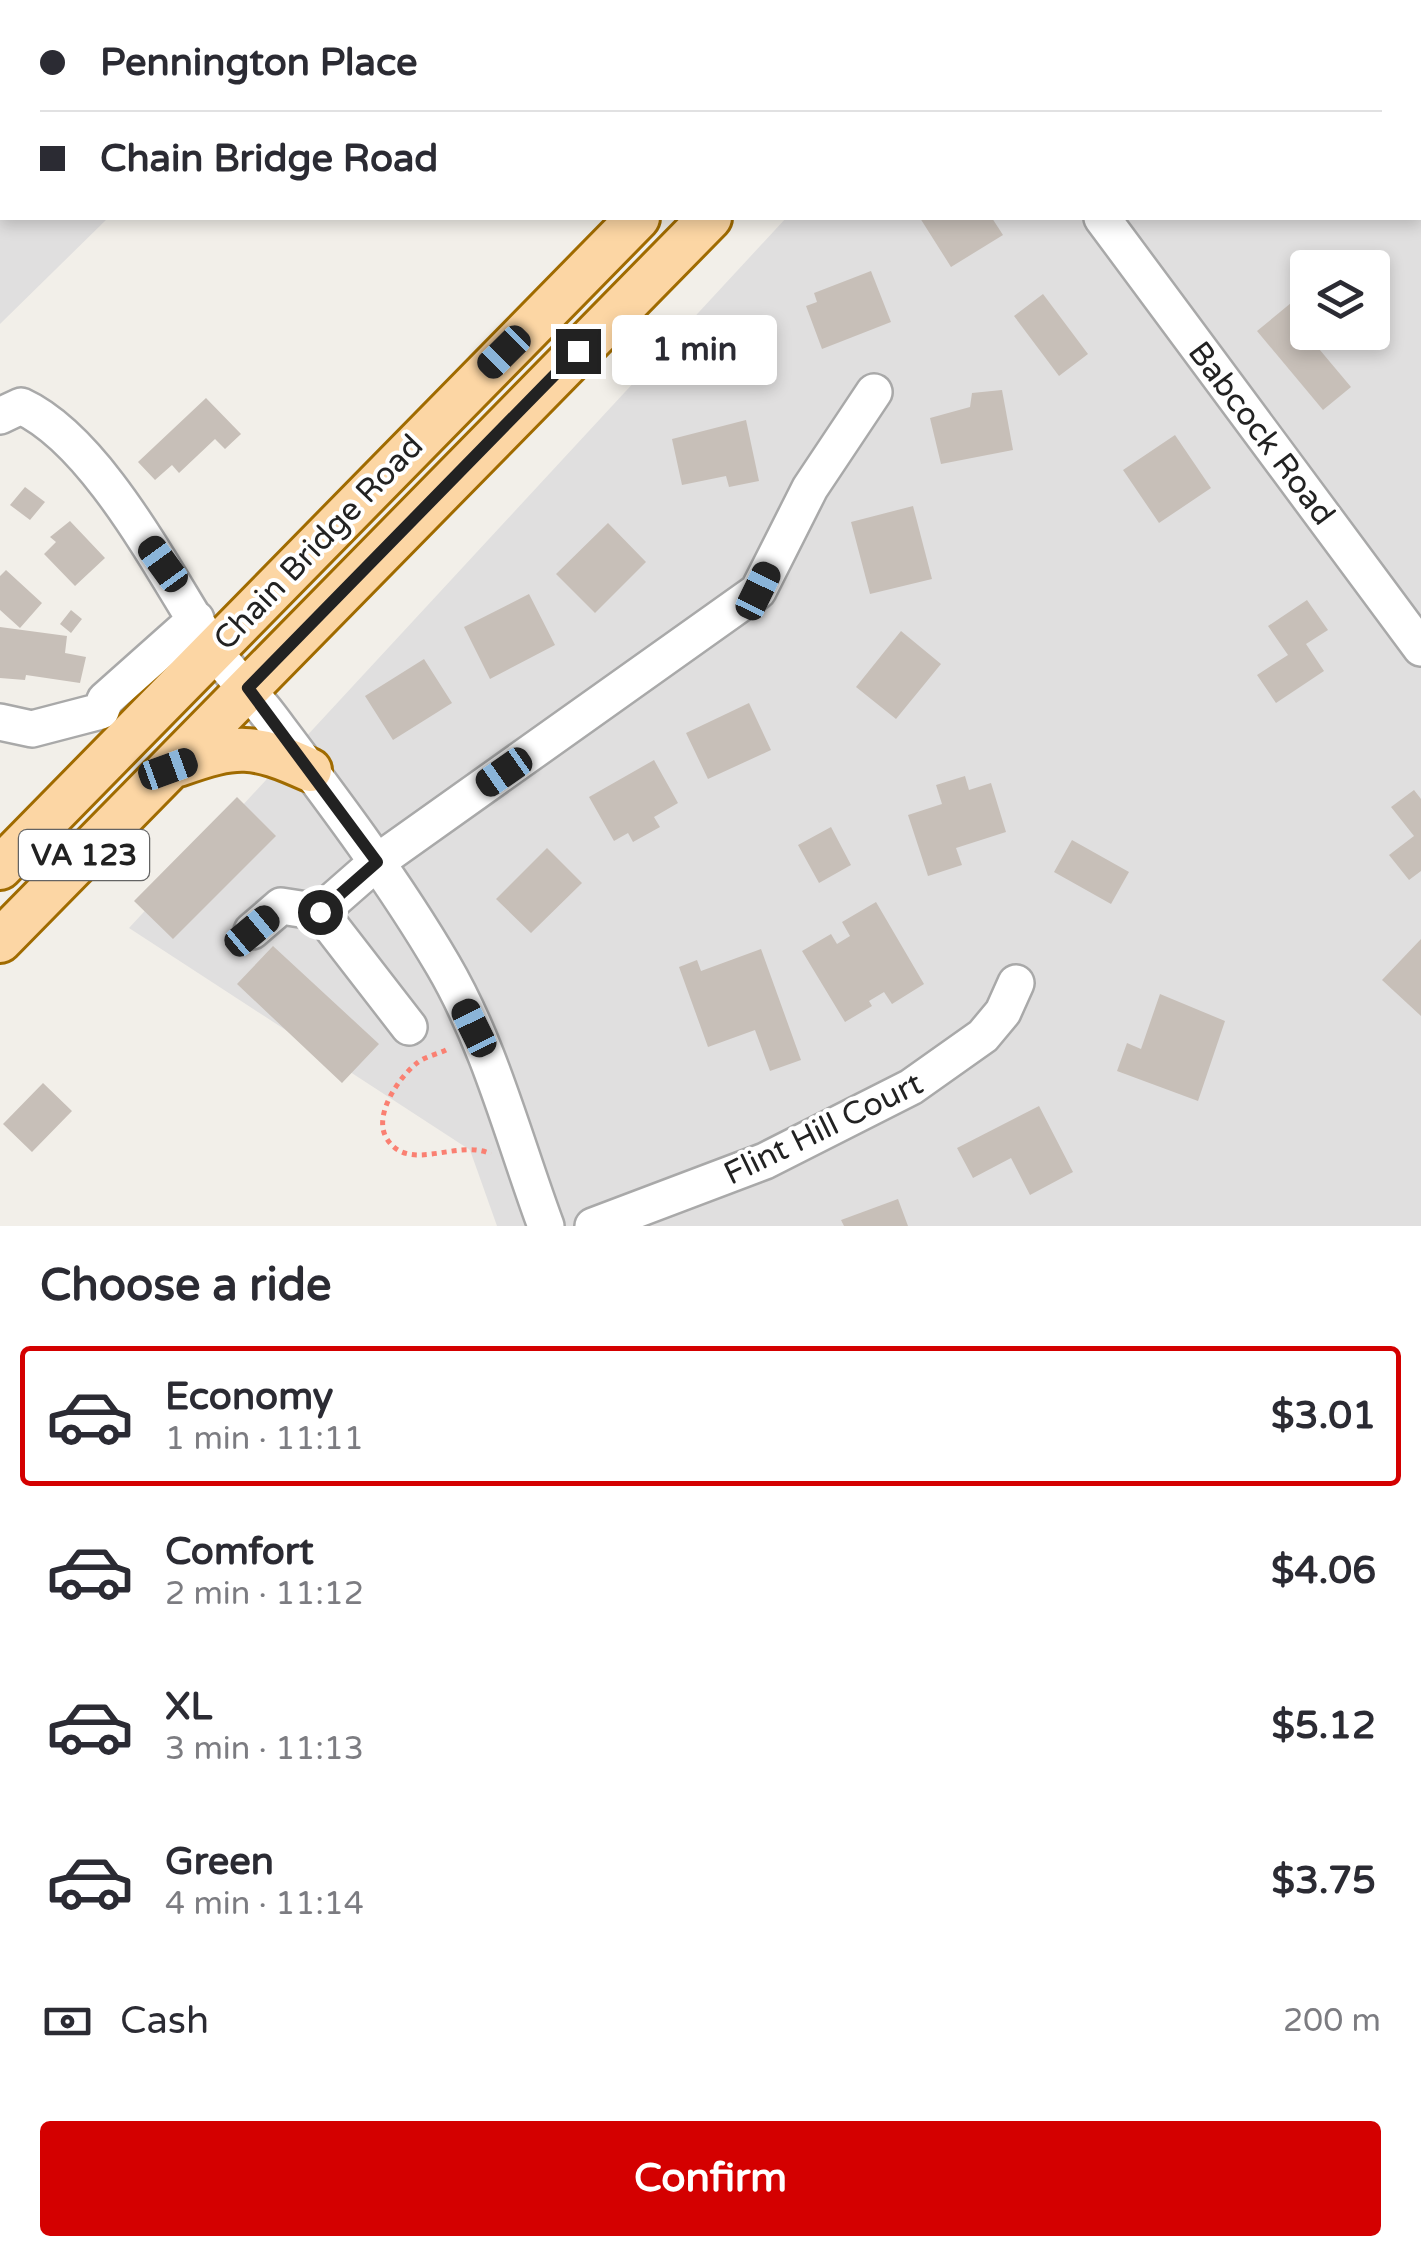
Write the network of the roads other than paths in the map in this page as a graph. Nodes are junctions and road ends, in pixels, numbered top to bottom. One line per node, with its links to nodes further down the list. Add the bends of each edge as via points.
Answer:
1 (636, 220): 6 (main road, Chain Bridge Road / VA 123)
2 (708, 220): 8 (main road, Chain Bridge Road / VA 123)
3 (1103, 220): 7 (street, Babcock Road)
4 (874, 392): 13 (street, via 810,488 758,591)
5 (0, 416): 6 (street, via 22,406 71,444 163,564)
6 (205, 634): 8 (street); 10 (main road, Chain Bridge Road / VA 123)
7 (1421, 648)
8 (248, 688): 11 (main road, Chain Bridge Road / VA 123); 12 (street)
9 (0, 722): 10 (street, via 32,729)
10 (112, 726): 14 (main road, Chain Bridge Road / VA 123)
11 (168, 769): 12 (main road, via 243,747); 17 (main road, Chain Bridge Road / VA 123)
12 (310, 770): 13 (street)
13 (377, 862): 15 (street); 20 (street, via 446,970 474,1028)
14 (0, 868)
15 (320, 912): 16 (street, via 282,906); 19 (street)
16 (252, 931)
17 (0, 940)
18 (1016, 982): 21 (street, Flint Hill Court, via 984,1036 911,1087 765,1162)
19 (409, 1028)
20 (546, 1226)
21 (594, 1226)

